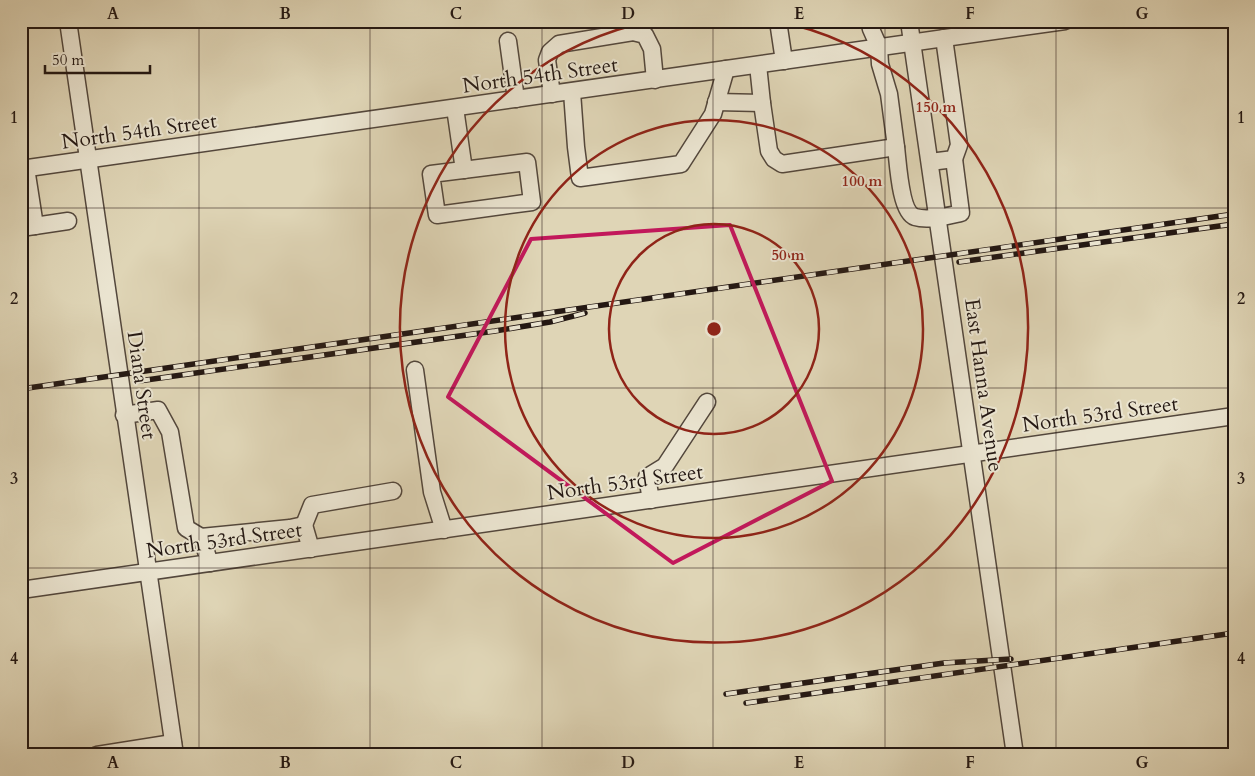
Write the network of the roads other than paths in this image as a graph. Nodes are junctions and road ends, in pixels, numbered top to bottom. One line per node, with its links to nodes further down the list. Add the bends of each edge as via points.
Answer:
1 (68, 21): 23 (street, Diana Street)
2 (778, 21): 11 (street)
3 (869, 21): 10 (street)
4 (909, 21): 9 (street, East Hanna Avenue)
5 (1054, 22): 7 (street, North 54th Street)
6 (644, 28): 14 (street, via 652,49); 16 (street, via 559,44 547,60)
7 (944, 38): 9 (street, North 54th Street); 22 (street)
8 (508, 40): 17 (street)
9 (912, 42): 10 (street, North 54th Street); 24 (street, East Hanna Avenue)
10 (879, 47): 11 (street, North 54th Street); 21 (street)
11 (784, 61): 12 (street, North 54th Street)
12 (758, 65): 13 (street, North 54th Street); 19 (street)
13 (726, 70): 14 (street, North 54th Street); 18 (street)
14 (655, 80): 15 (street, North 54th Street)
15 (572, 92): 16 (street, North 54th Street); 18 (street, via 580,178 681,164 713,114)
16 (552, 94): 17 (street, North 54th Street)
17 (516, 99): 20 (street, North 54th Street)
18 (716, 102): 19 (street)
19 (762, 103): 21 (street, via 769,151 782,164)
20 (455, 108): 23 (street, North 54th Street); 26 (street)
21 (896, 147): 27 (street, via 904,205 909,214 916,218)
22 (957, 152): 24 (street); 27 (street, via 961,213)
23 (87, 160): 25 (street, North 54th Street); 32 (street, Diana Street)
24 (930, 162): 27 (street, East Hanna Avenue)
25 (24, 169): 29 (street)
26 (464, 170): 26 (street, via 526,162 532,202 437,215 431,174)
27 (938, 217): 34 (street, East Hanna Avenue)
28 (68, 221): 29 (street)
29 (28, 227)
30 (415, 370): 38 (street, via 432,492)
31 (707, 402): 36 (street, via 665,466 647,477)
32 (124, 415): 39 (street, via 158,410 170,432 186,528); 42 (street, Diana Street)
33 (1234, 416): 34 (street, North 53rd Street)
34 (972, 454): 36 (street, North 53rd Street); 47 (street, East Hanna Avenue)
35 (393, 490): 37 (street, via 312,505)
36 (651, 500): 38 (street, North 53rd Street)
37 (304, 525): 39 (street); 40 (street)
38 (444, 530): 40 (street, North 53rd Street)
39 (201, 537): 41 (street)
40 (311, 549): 41 (street, North 53rd Street)
41 (210, 563): 42 (street, North 53rd Street)
42 (148, 572): 43 (street, North 53rd Street); 44 (street, Diana Street)
43 (21, 590)
44 (174, 749): 45 (street)
45 (143, 751): 46 (street)
46 (97, 755)
47 (1015, 755)

